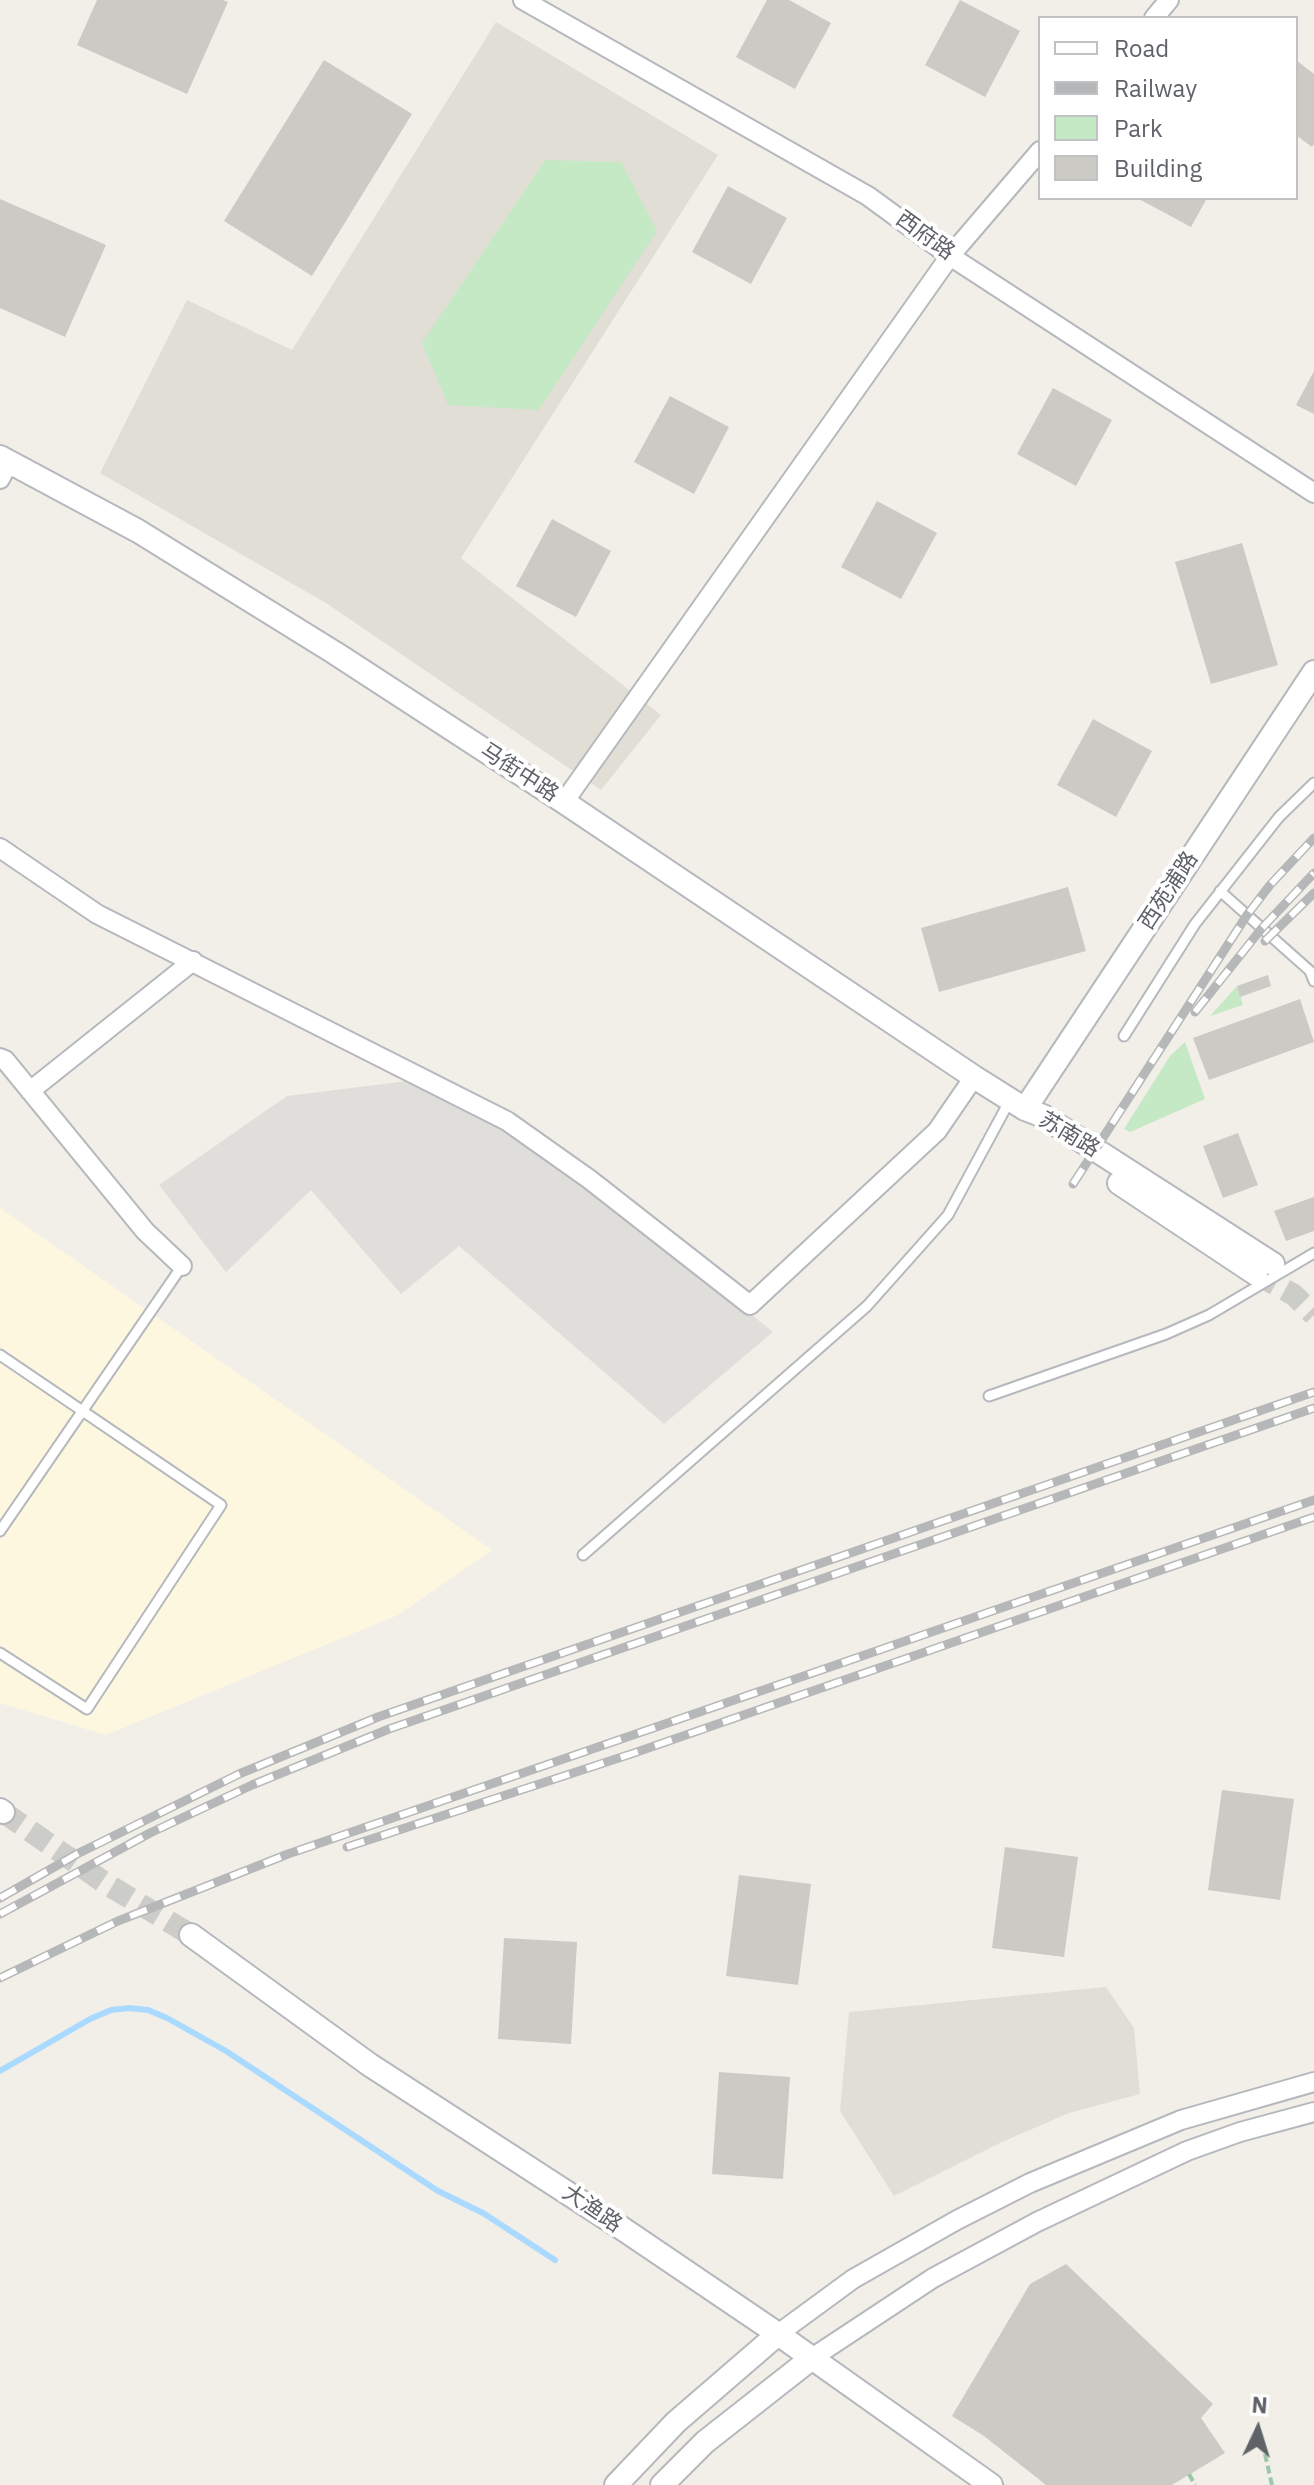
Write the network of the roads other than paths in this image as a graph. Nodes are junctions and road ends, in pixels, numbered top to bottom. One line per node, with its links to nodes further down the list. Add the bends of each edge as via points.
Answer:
1 (523, 0): 5 (street, 西府路, via 868,196)
2 (1169, 0): 3 (street)
3 (1156, 16)
4 (1038, 153): 5 (street)
5 (950, 256): 7 (street, 西府路); 10 (street)
6 (3, 466): 10 (street, 马街中路, via 138,531)
7 (1314, 493)
8 (1314, 672): 19 (street, 西苑浦路)
9 (1314, 783): 12 (lane, via 1279,817)
10 (564, 802): 17 (street, 马街中路)
11 (0, 848): 13 (street, via 97,914)
12 (1220, 891): 14 (lane, via 1310,971); 15 (lane)
13 (193, 961): 17 (street, via 507,1121 750,1305 937,1131); 18 (street)
14 (1314, 981)
15 (1124, 1036)
16 (0, 1058): 18 (street)
17 (974, 1077): 19 (street, 马街中路)
18 (30, 1091): 21 (street, via 145,1231)
19 (1017, 1104): 22 (street, 苏南路, via 1043,1116); 27 (lane, via 948,1215 867,1306)
20 (1314, 1253): 24 (lane, via 1166,1334)
21 (182, 1266): 25 (lane)
22 (1265, 1269)
23 (0, 1355): 25 (lane)
24 (989, 1396)
25 (82, 1410): 26 (lane); 28 (lane, via 221,1505 87,1709)
26 (0, 1531)
27 (583, 1555)
28 (0, 1653)
29 (191, 1935): 32 (street, 大渔路, via 370,2065)
30 (1314, 2082): 32 (street, via 1181,2120 1030,2183 853,2279)
31 (1314, 2112): 33 (street, via 1187,2151 1050,2216 933,2278)
32 (778, 2334): 33 (street, 大渔路); 34 (street, via 676,2422)
33 (812, 2358): 35 (street, via 705,2442); 36 (street, 大渔路)
34 (616, 2485)
35 (662, 2485)
36 (991, 2485)

